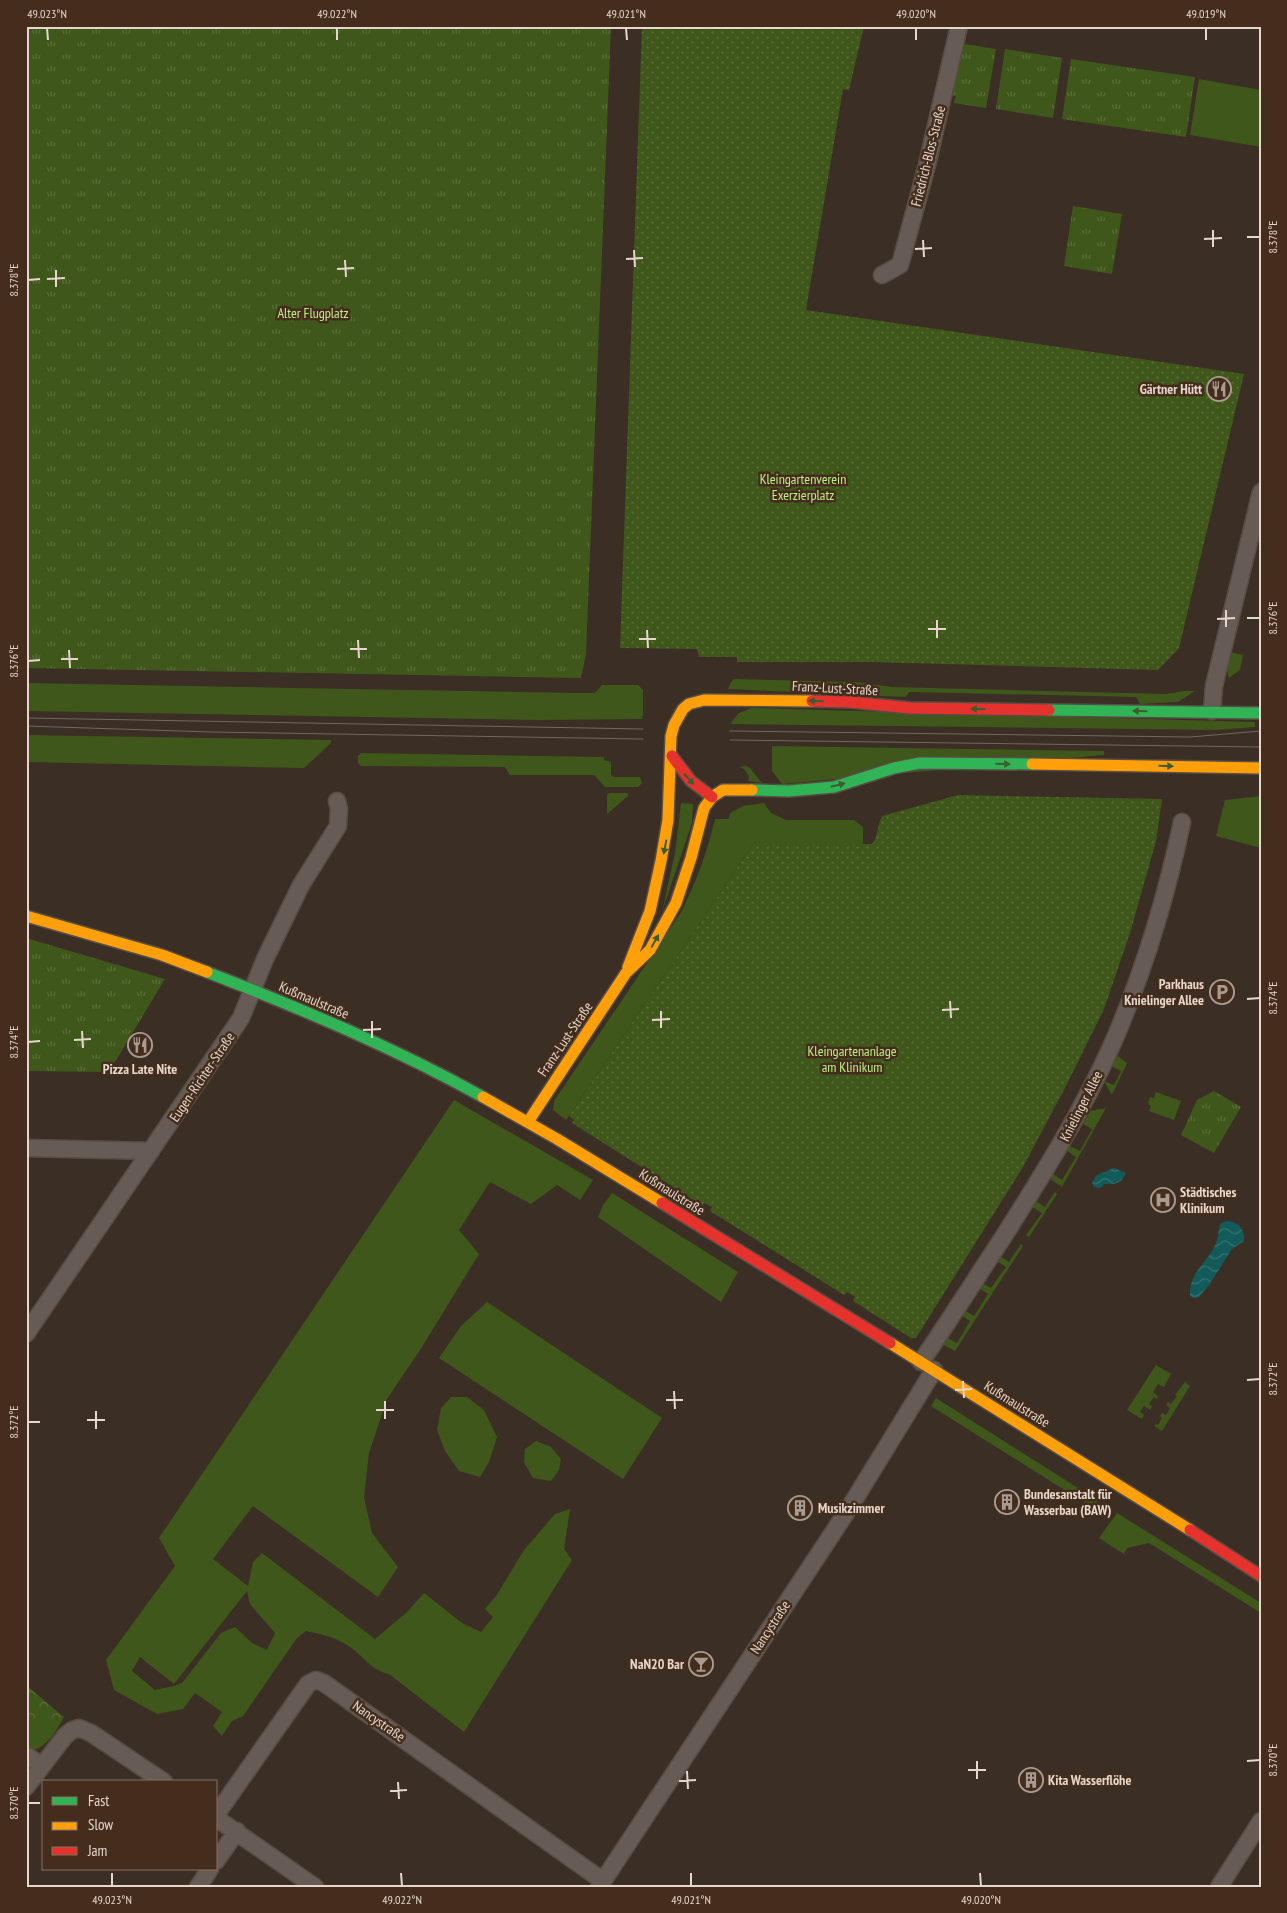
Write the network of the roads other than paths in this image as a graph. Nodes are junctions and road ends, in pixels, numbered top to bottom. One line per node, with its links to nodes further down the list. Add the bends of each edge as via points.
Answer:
1 (959, 26): 2 (street, Friedrich-Blos-Straße, via 900,266)
2 (882, 275)
3 (1261, 492): 4 (street, via 1214,686)
4 (1212, 712): 5 (street, Franz-Lust-Straße); 6 (street, Franz-Lust-Straße, one-way to 6, via 910,708 851,702 708,698 695,701 679,713 671,736)
5 (1261, 713)
6 (672, 756): 8 (street, one-way to 8, via 691,782); 12 (street, Franz-Lust-Straße, one-way to 12, via 665,846 652,905)
7 (1261, 768): 8 (street, one-way to 7, via 723,790 789,791 834,787 894,768 929,763)
8 (712, 797): 12 (street, Franz-Lust-Straße, one-way to 8, via 650,950 676,904 704,808)
9 (337, 801): 13 (street, Eugen-Richter-Straße, via 338,826 301,885)
10 (1182, 822): 18 (street, Knielinger Allee, via 1165,890 1112,1045 1064,1141)
11 (26, 916): 13 (street, Kußmaulstraße, via 162,955)
12 (626, 973): 14 (street, Franz-Lust-Straße)
13 (253, 990): 14 (street, Kußmaulstraße, via 396,1051); 16 (street, Eugen-Richter-Straße, via 227,1041)
14 (528, 1122): 18 (street, Kußmaulstraße)
15 (26, 1148): 16 (street)
16 (151, 1151): 17 (street, Eugen-Richter-Straße)
17 (26, 1334)
18 (928, 1366): 19 (street, Kußmaulstraße); 30 (street, Nancystraße, via 848,1510)
19 (1261, 1576)
20 (26, 1757): 21 (street)
21 (42, 1766): 22 (street, via 65,1736 78,1728 92,1733); 23 (street)
22 (161, 1780)
23 (26, 1787)
24 (218, 1813): 30 (street, Nancystraße, via 308,1684 316,1680 332,1688)
25 (218, 1817): 27 (street, Nancystraße)
26 (1261, 1821): 33 (street)
27 (237, 1831): 28 (street); 32 (street, Nancystraße)
28 (218, 1858)
29 (209, 1870): 31 (street)
30 (601, 1884)
31 (198, 1887)
32 (315, 1887)
33 (1219, 1887)

